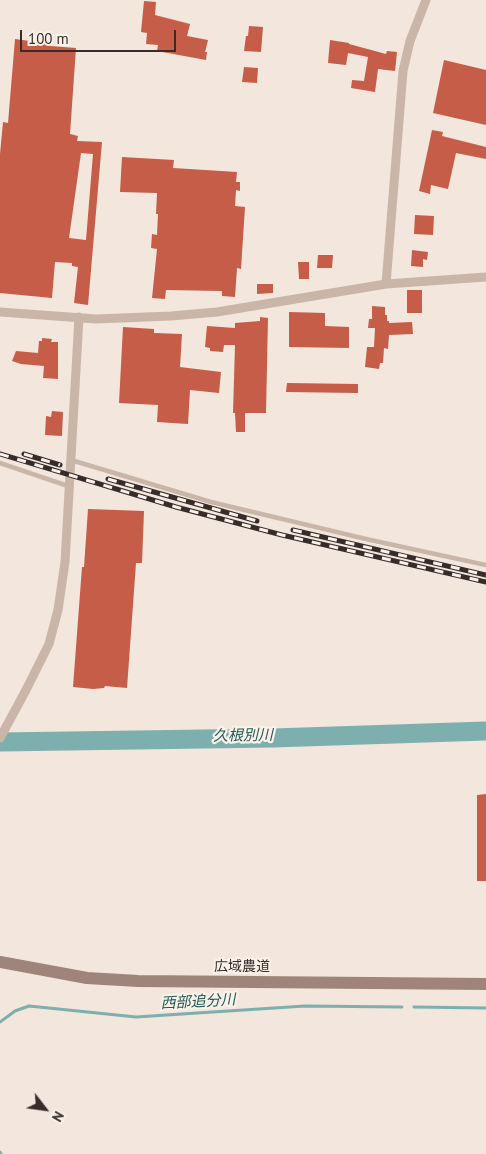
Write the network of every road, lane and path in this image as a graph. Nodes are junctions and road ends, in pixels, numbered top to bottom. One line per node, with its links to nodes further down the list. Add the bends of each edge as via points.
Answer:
1 (426, 0): 3 (street, via 412,35 403,71)
2 (486, 277): 3 (street)
3 (386, 284): 5 (street, via 217,312 96,319)
4 (0, 312): 5 (street)
5 (79, 317): 6 (street)
6 (70, 460): 8 (street); 9 (lane, via 212,502)
7 (0, 463): 8 (lane)
8 (68, 486): 10 (street, via 65,562 49,644)
9 (486, 565)
10 (0, 738)
11 (0, 962): 12 (street, 広域農道, via 87,978 129,981)
12 (486, 984)

